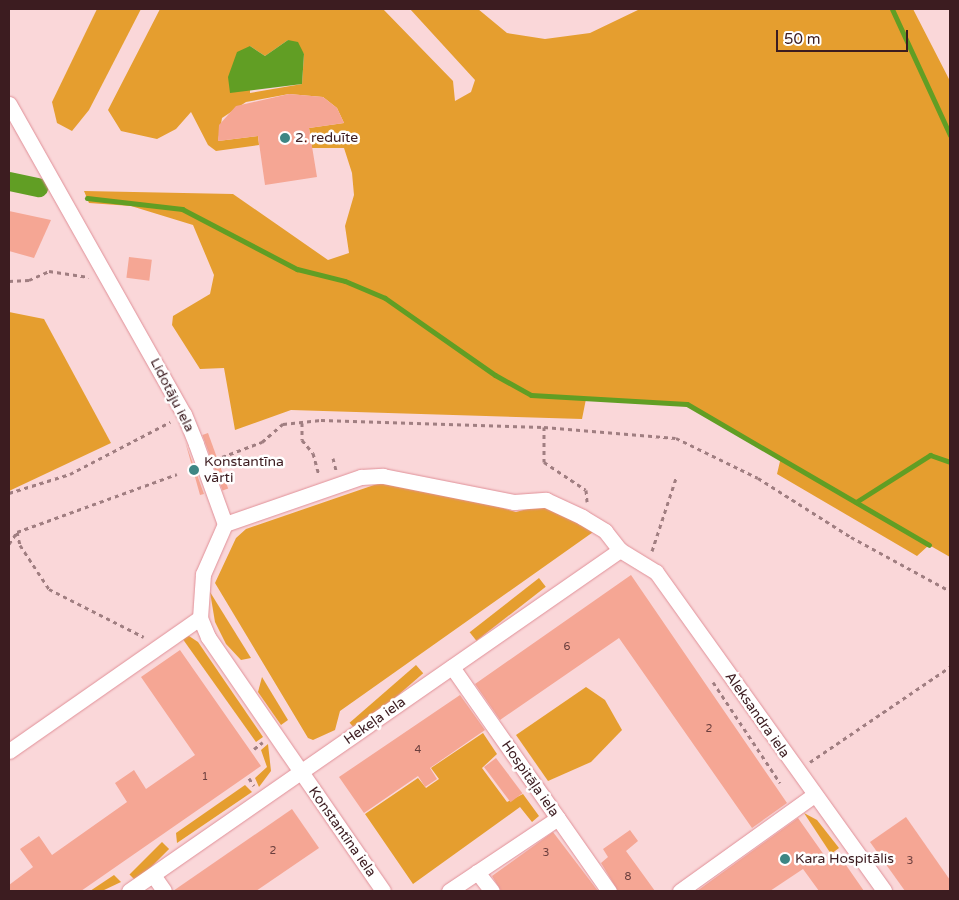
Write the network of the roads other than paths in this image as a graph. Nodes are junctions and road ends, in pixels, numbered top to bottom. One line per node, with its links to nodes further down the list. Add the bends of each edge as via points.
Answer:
1 (9, 104): 2 (street, Lidotāju iela, via 184,414)
2 (225, 524): 3 (street, via 361,477 383,476 514,502 546,500 582,516 605,531); 4 (street, via 203,574)
3 (620, 550): 5 (street, Hekeļa iela); 8 (street, Aleksandra iela, via 656,572)
4 (200, 618): 6 (street, via 158,643); 7 (street, via 208,638)
5 (452, 667): 7 (street, Hekeļa iela); 9 (street, Hospitāļa iela)
6 (9, 750)
7 (301, 773): 11 (street, Hekeļa iela); 14 (street, Konstantīna iela)
8 (814, 794): 18 (street); 19 (street, Aleksandra iela)
9 (558, 818): 10 (street); 17 (street, Hospitāļa iela)
10 (477, 872): 15 (street); 16 (street)
11 (153, 875): 12 (street, Hekeļa iela); 13 (street)
12 (129, 891)
13 (164, 891)
14 (383, 891)
15 (449, 891)
16 (492, 891)
17 (608, 891)
18 (680, 891)
19 (884, 891)

